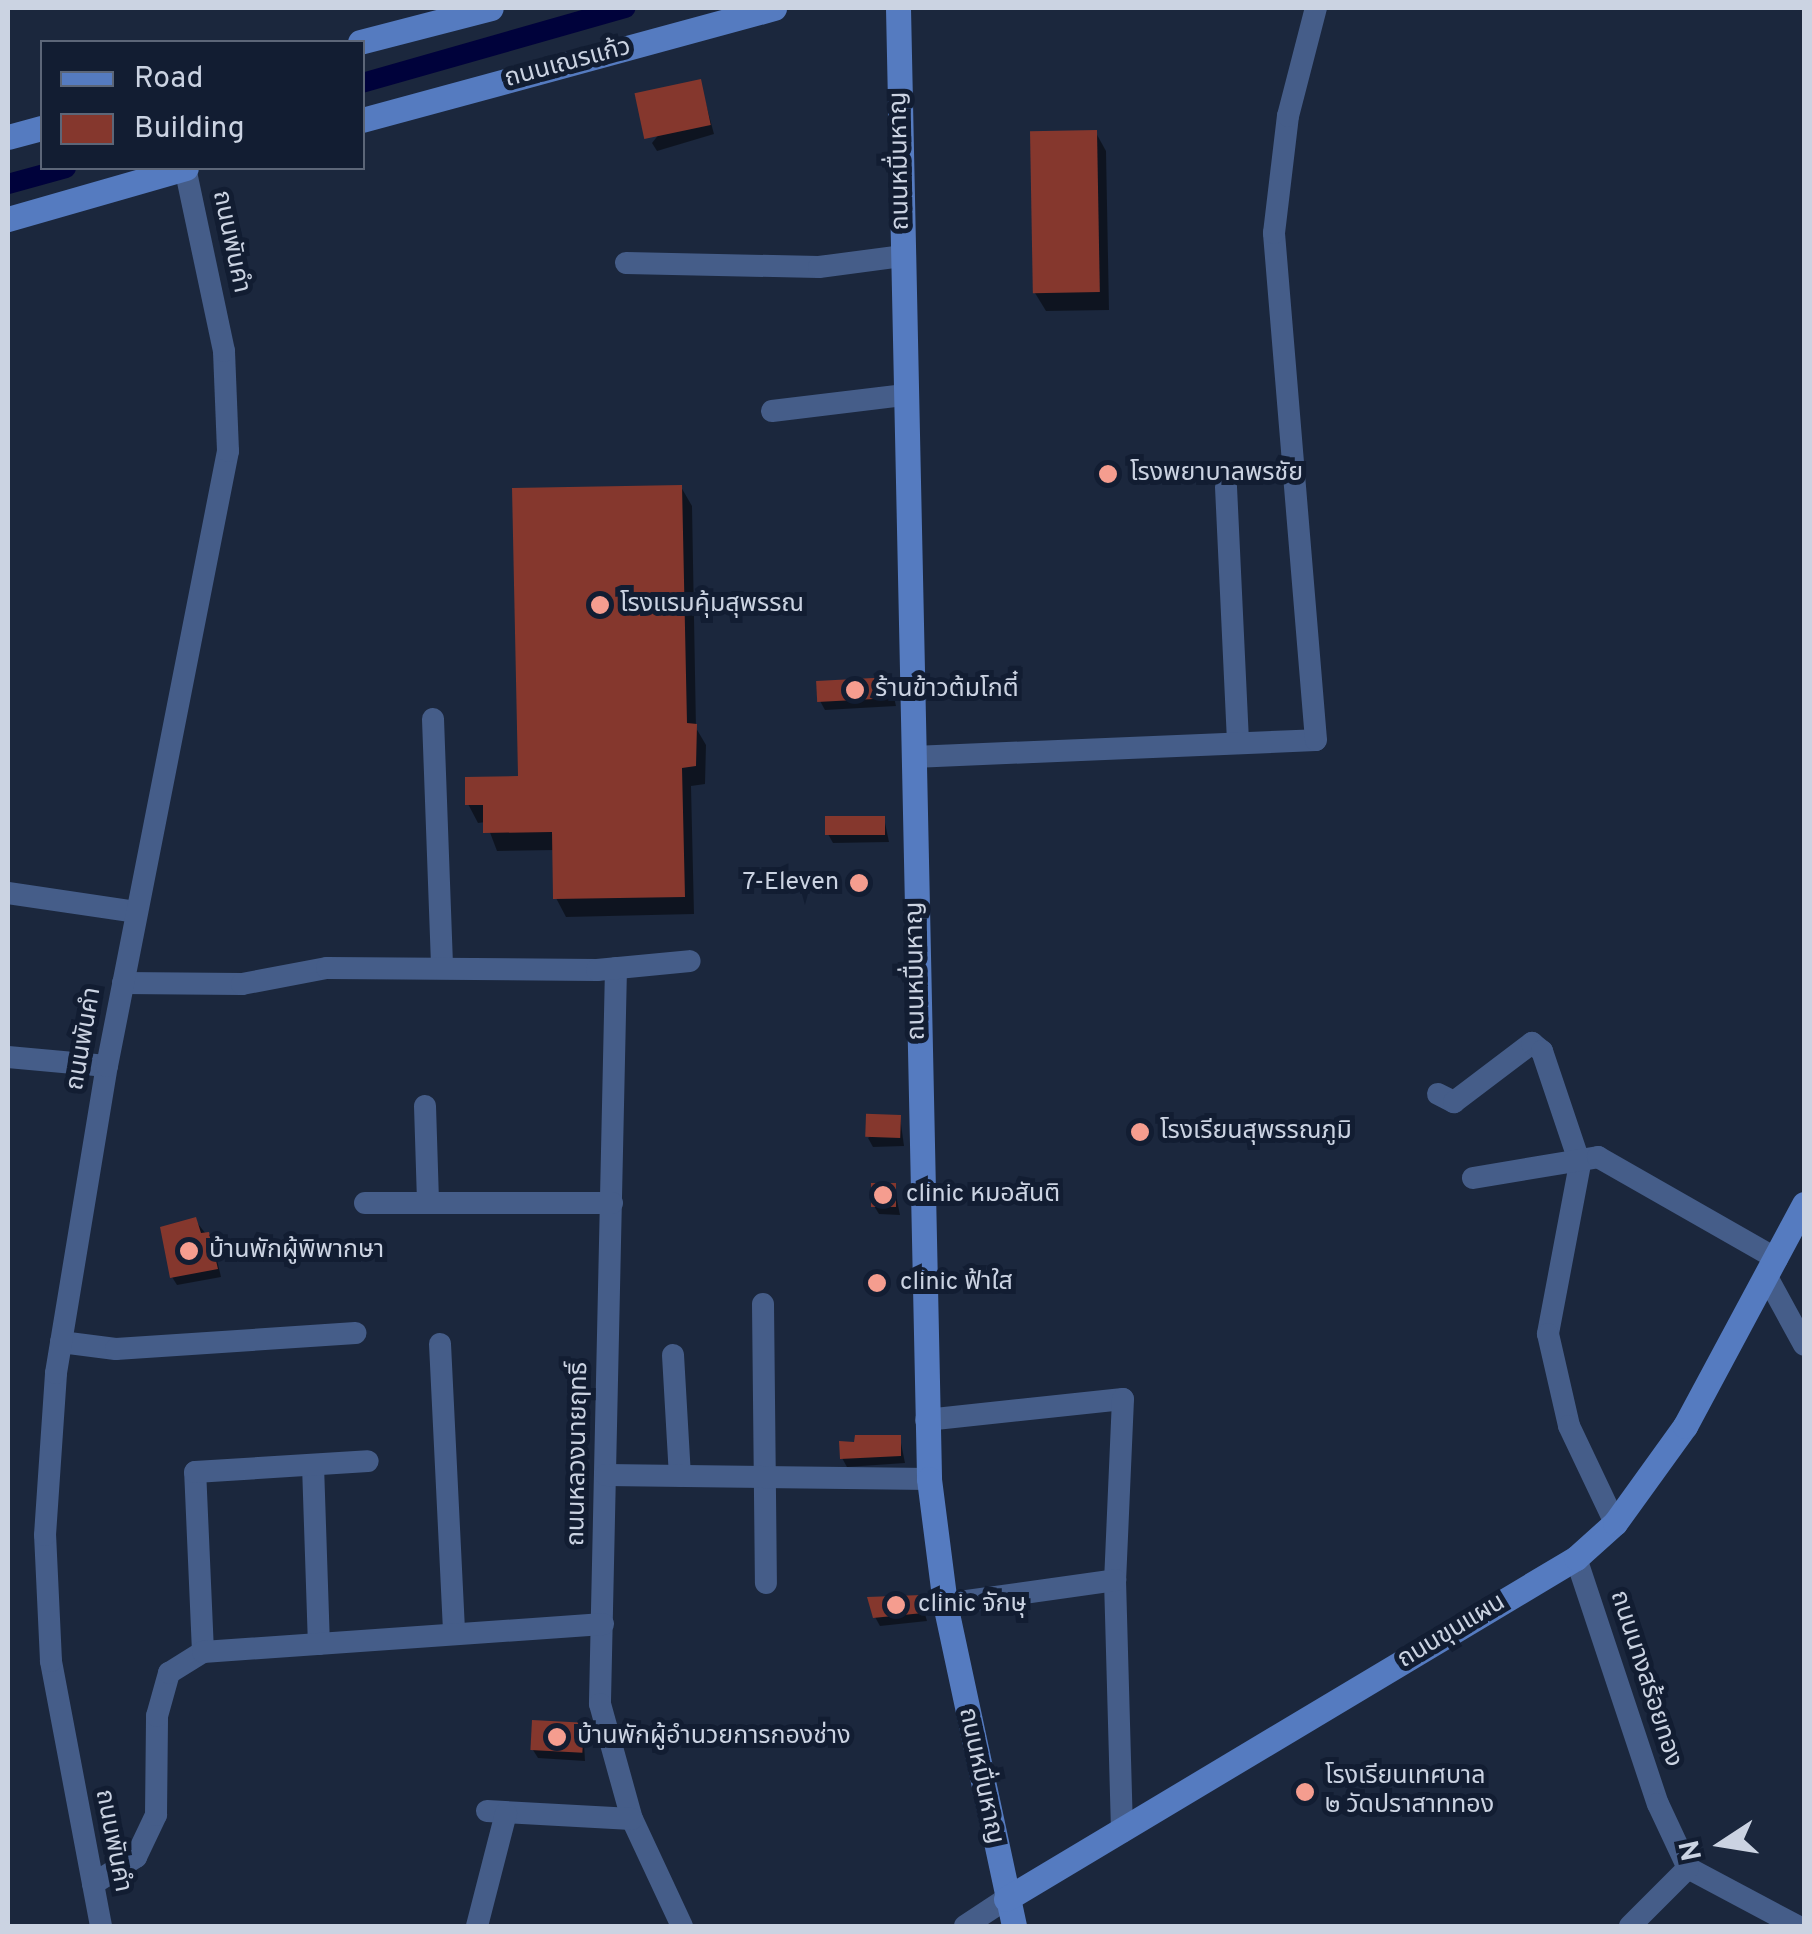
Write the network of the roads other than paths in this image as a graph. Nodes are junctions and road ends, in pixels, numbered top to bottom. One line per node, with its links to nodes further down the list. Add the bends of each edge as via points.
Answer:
1 (774, 8): 6 (main road, ถนนเณรแก้ว)
2 (898, 8): 12 (main road, ถนนหมื่นหาญ)
3 (1316, 8): 18 (street, via 1288,116 1274,233 1316,740)
4 (478, 9): 5 (main road)
5 (365, 41)
6 (365, 119)
7 (40, 129): 8 (main road)
8 (8, 137)
9 (179, 170): 11 (main road)
10 (186, 170): 21 (street, ถนนพันคำ, via 224,351 228,451)
11 (8, 219)
12 (903, 256): 13 (street, via 819,267); 14 (main road, ถนนหมื่นหาญ)
13 (626, 263)
14 (906, 394): 15 (street); 19 (main road, ถนนหมื่นหาญ)
15 (772, 411)
16 (1226, 487): 18 (street)
17 (433, 719): 23 (street)
18 (1238, 743): 19 (street)
19 (913, 757): 43 (main road, ถนนหมื่นหาญ)
20 (8, 893): 21 (street)
21 (136, 912): 25 (street, ถนนพันคำ)
22 (690, 961): 24 (street)
23 (442, 967): 24 (street); 25 (street, via 327,968 242,984)
24 (616, 968): 34 (street, ถนนหลวงนายฤทธิ์)
25 (123, 983): 27 (street, ถนนพันคำ)
26 (8, 1057): 27 (street)
27 (108, 1066): 39 (street, ถนนพันคำ)
28 (1438, 1094): 30 (street, via 1454,1102 1532,1043 1542,1051)
29 (426, 1106): 33 (street)
30 (1580, 1164): 31 (street); 36 (street, via 1598,1157); 50 (street, via 1548,1334 1569,1426)
31 (1473, 1178)
32 (365, 1203): 33 (street)
33 (428, 1203): 34 (street)
34 (612, 1203): 47 (street, ถนนหลวงนายฤทธิ์)
35 (1804, 1204): 36 (main road, ถนนขุนแผน)
36 (1772, 1268): 41 (street); 50 (main road, ถนนขุนแผน, via 1685,1426)
37 (763, 1304): 46 (street)
38 (354, 1333): 39 (street, via 116,1349)
39 (61, 1342): 62 (street, ถนนพันคำ, via 45,1535 52,1661)
40 (440, 1344): 56 (street)
41 (1804, 1345)
42 (672, 1355): 48 (street)
43 (926, 1420): 49 (main road, ถนนหมื่นหาญ); 52 (street, via 1123,1400)
44 (368, 1462): 45 (street)
45 (313, 1465): 57 (street); 58 (street, via 195,1472)
46 (766, 1475): 48 (street); 49 (street); 53 (street)
47 (606, 1476): 48 (street); 55 (street, ถนนหลวงนายฤทธิ์)
48 (680, 1476)
49 (929, 1478): 54 (main road, ถนนหมื่นหาญ)
50 (1614, 1522): 51 (main road, ถนนขุนแผน)
51 (1576, 1558): 60 (main road, ถนนขุนแผน); 61 (street, ถนนนางสร้อยทอง, via 1658,1804)
52 (1115, 1580): 54 (street); 60 (street)
53 (766, 1583)
54 (945, 1604): 63 (main road, ถนนหมื่นหาญ)
55 (603, 1624): 56 (street); 59 (street, ถนนหลวงนายฤทธิ์, via 605,1738)
56 (454, 1634): 57 (street)
57 (319, 1644): 58 (street)
58 (203, 1652): 62 (street, via 169,1673 157,1716 156,1816 136,1857)
59 (632, 1819): 65 (street, via 497,1812); 66 (street, ถนนหลวงนายฤทธิ์)
60 (1122, 1832): 63 (main road, ถนนขุนแผน)
61 (1688, 1868): 69 (street); 70 (street)
62 (93, 1884): 64 (street, ถนนพันคำ)
63 (1006, 1899): 67 (street, ถนนขุนแผน); 68 (main road, ถนนหมื่นหาญ)
64 (101, 1926)
65 (477, 1926)
66 (682, 1926)
67 (965, 1926)
68 (1014, 1926)
69 (1630, 1926)
70 (1797, 1926)

